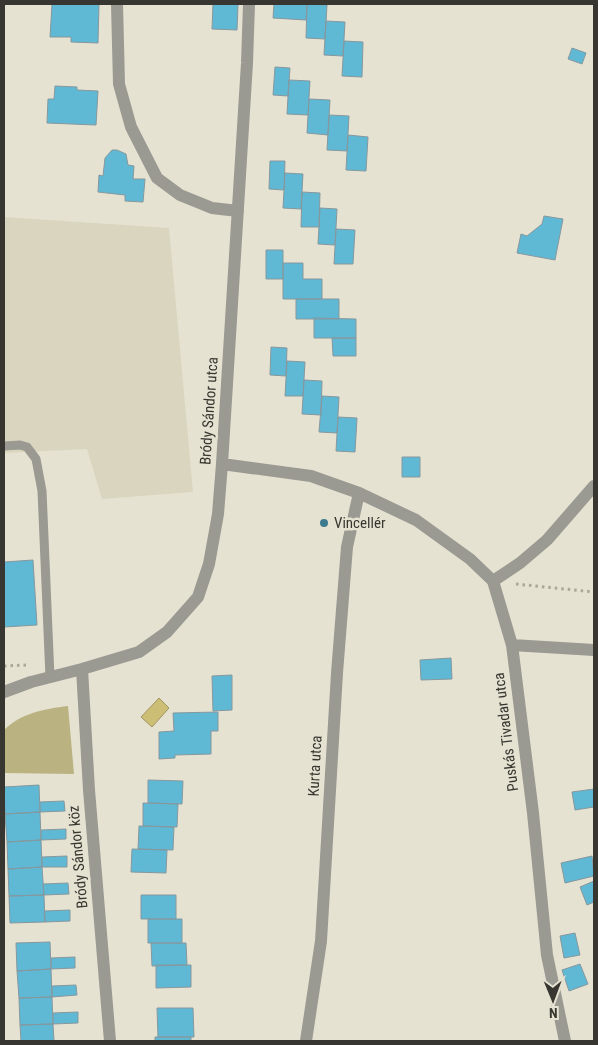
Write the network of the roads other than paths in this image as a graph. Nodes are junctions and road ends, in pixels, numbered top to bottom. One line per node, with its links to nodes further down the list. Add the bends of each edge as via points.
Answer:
1 (117, 4): 3 (street, via 119,84 132,127 157,178 180,195 212,208)
2 (249, 4): 3 (street, Bródy Sándor utca)
3 (238, 211): 5 (street, Bródy Sándor utca)
4 (4, 446): 12 (lane, via 27,447 36,459 42,491)
5 (222, 464): 7 (street, Puskás Tivadar utca, via 311,476); 11 (street, Bródy Sándor utca, via 209,564 198,597 167,632 139,652)
6 (594, 486): 8 (street, via 547,540)
7 (359, 493): 8 (street, Puskás Tivadar utca, via 416,520 470,559); 15 (street, Kurta utca, via 347,547 321,940)
8 (493, 581): 9 (street, Puskás Tivadar utca)
9 (512, 645): 10 (street); 16 (street, Puskás Tivadar utca, via 547,955)
10 (594, 650)
11 (82, 669): 12 (street, Bródy Sándor utca); 14 (street, Bródy Sándor köz)
12 (50, 677): 13 (street, Bródy Sándor utca)
13 (4, 692)
14 (110, 1041)
15 (306, 1041)
16 (565, 1041)

